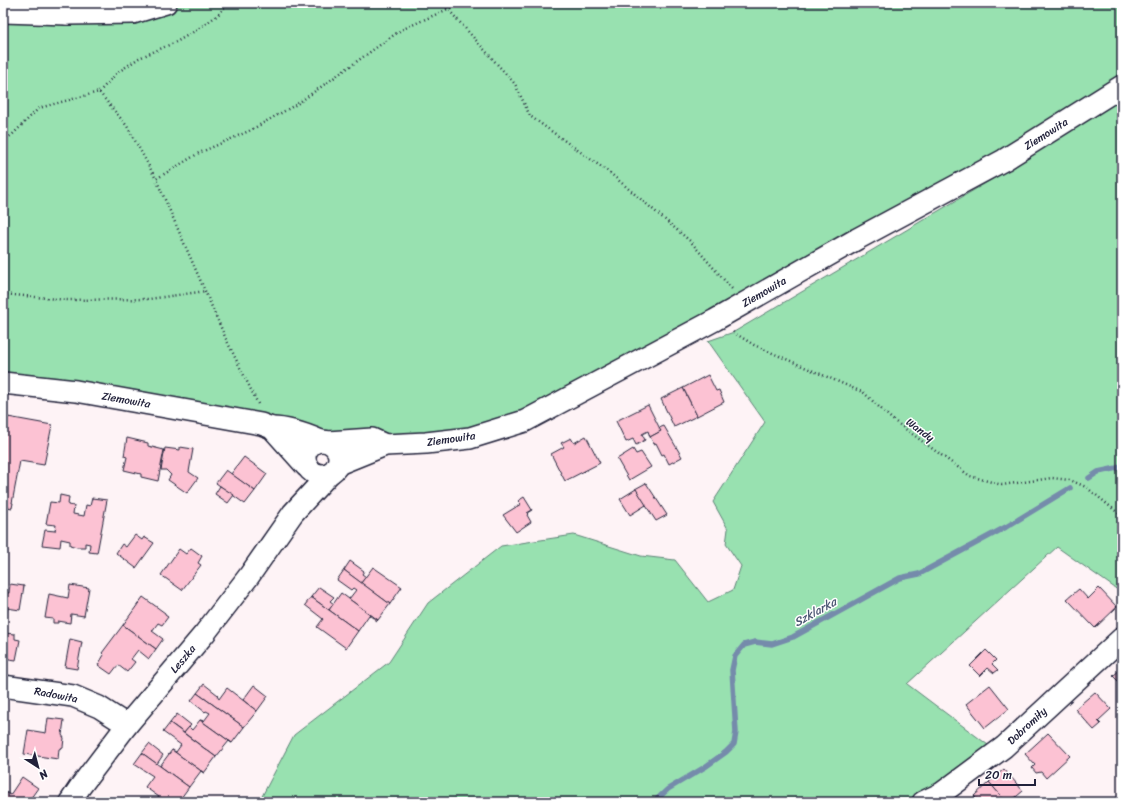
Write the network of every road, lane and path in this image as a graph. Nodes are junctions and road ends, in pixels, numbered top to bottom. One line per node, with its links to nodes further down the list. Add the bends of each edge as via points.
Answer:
1 (166, 3): 5 (street)
2 (228, 3): 10 (path, via 218,15 195,31 139,58 117,73)
3 (440, 3): 7 (path)
4 (458, 3): 7 (path)
5 (128, 8): 6 (street)
6 (73, 9): 8 (street)
7 (448, 9): 12 (path, via 401,30 297,104 249,131 199,153); 15 (path, via 515,84 530,116 610,173 690,241 729,284)
8 (3, 12)
9 (1122, 86): 15 (street, Ziemowita, via 1004,160)
10 (99, 92): 11 (path, via 39,108); 12 (path, via 127,126)
11 (3, 141)
12 (156, 179): 13 (path)
13 (206, 291): 14 (path, via 148,299 67,300); 18 (path, via 226,339)
14 (3, 294)
15 (742, 304): 16 (street, Ziemowita)
16 (715, 320): 20 (street, Ziemowita, via 525,421 470,438); 24 (path, Wandy, via 754,345 864,393 892,420 970,476 1002,485 1052,478 1070,480 1086,487)
17 (3, 383): 18 (street, Ziemowita, via 76,391)
18 (272, 428): 19 (street, Ziemowita, via 284,428); 21 (street)
19 (324, 441): 20 (street, Ziemowita, via 372,439); 21 (street, via 312,444 306,452 304,456); 22 (street, via 338,451)
20 (386, 445): 22 (street, Ziemowita)
21 (307, 468): 22 (street, via 324,476); 23 (street, Leszka)
22 (334, 469): 23 (street, Leszka)
23 (293, 514): 27 (street, Leszka, via 209,628)
24 (1122, 516)
25 (1122, 638): 28 (street, Dobromiły)
26 (3, 686): 27 (street, Radowita, via 73,696 99,707)
27 (127, 725): 29 (street, Leszka)
28 (947, 797): 30 (street, Dobromiły)
29 (70, 802)
30 (923, 802)

